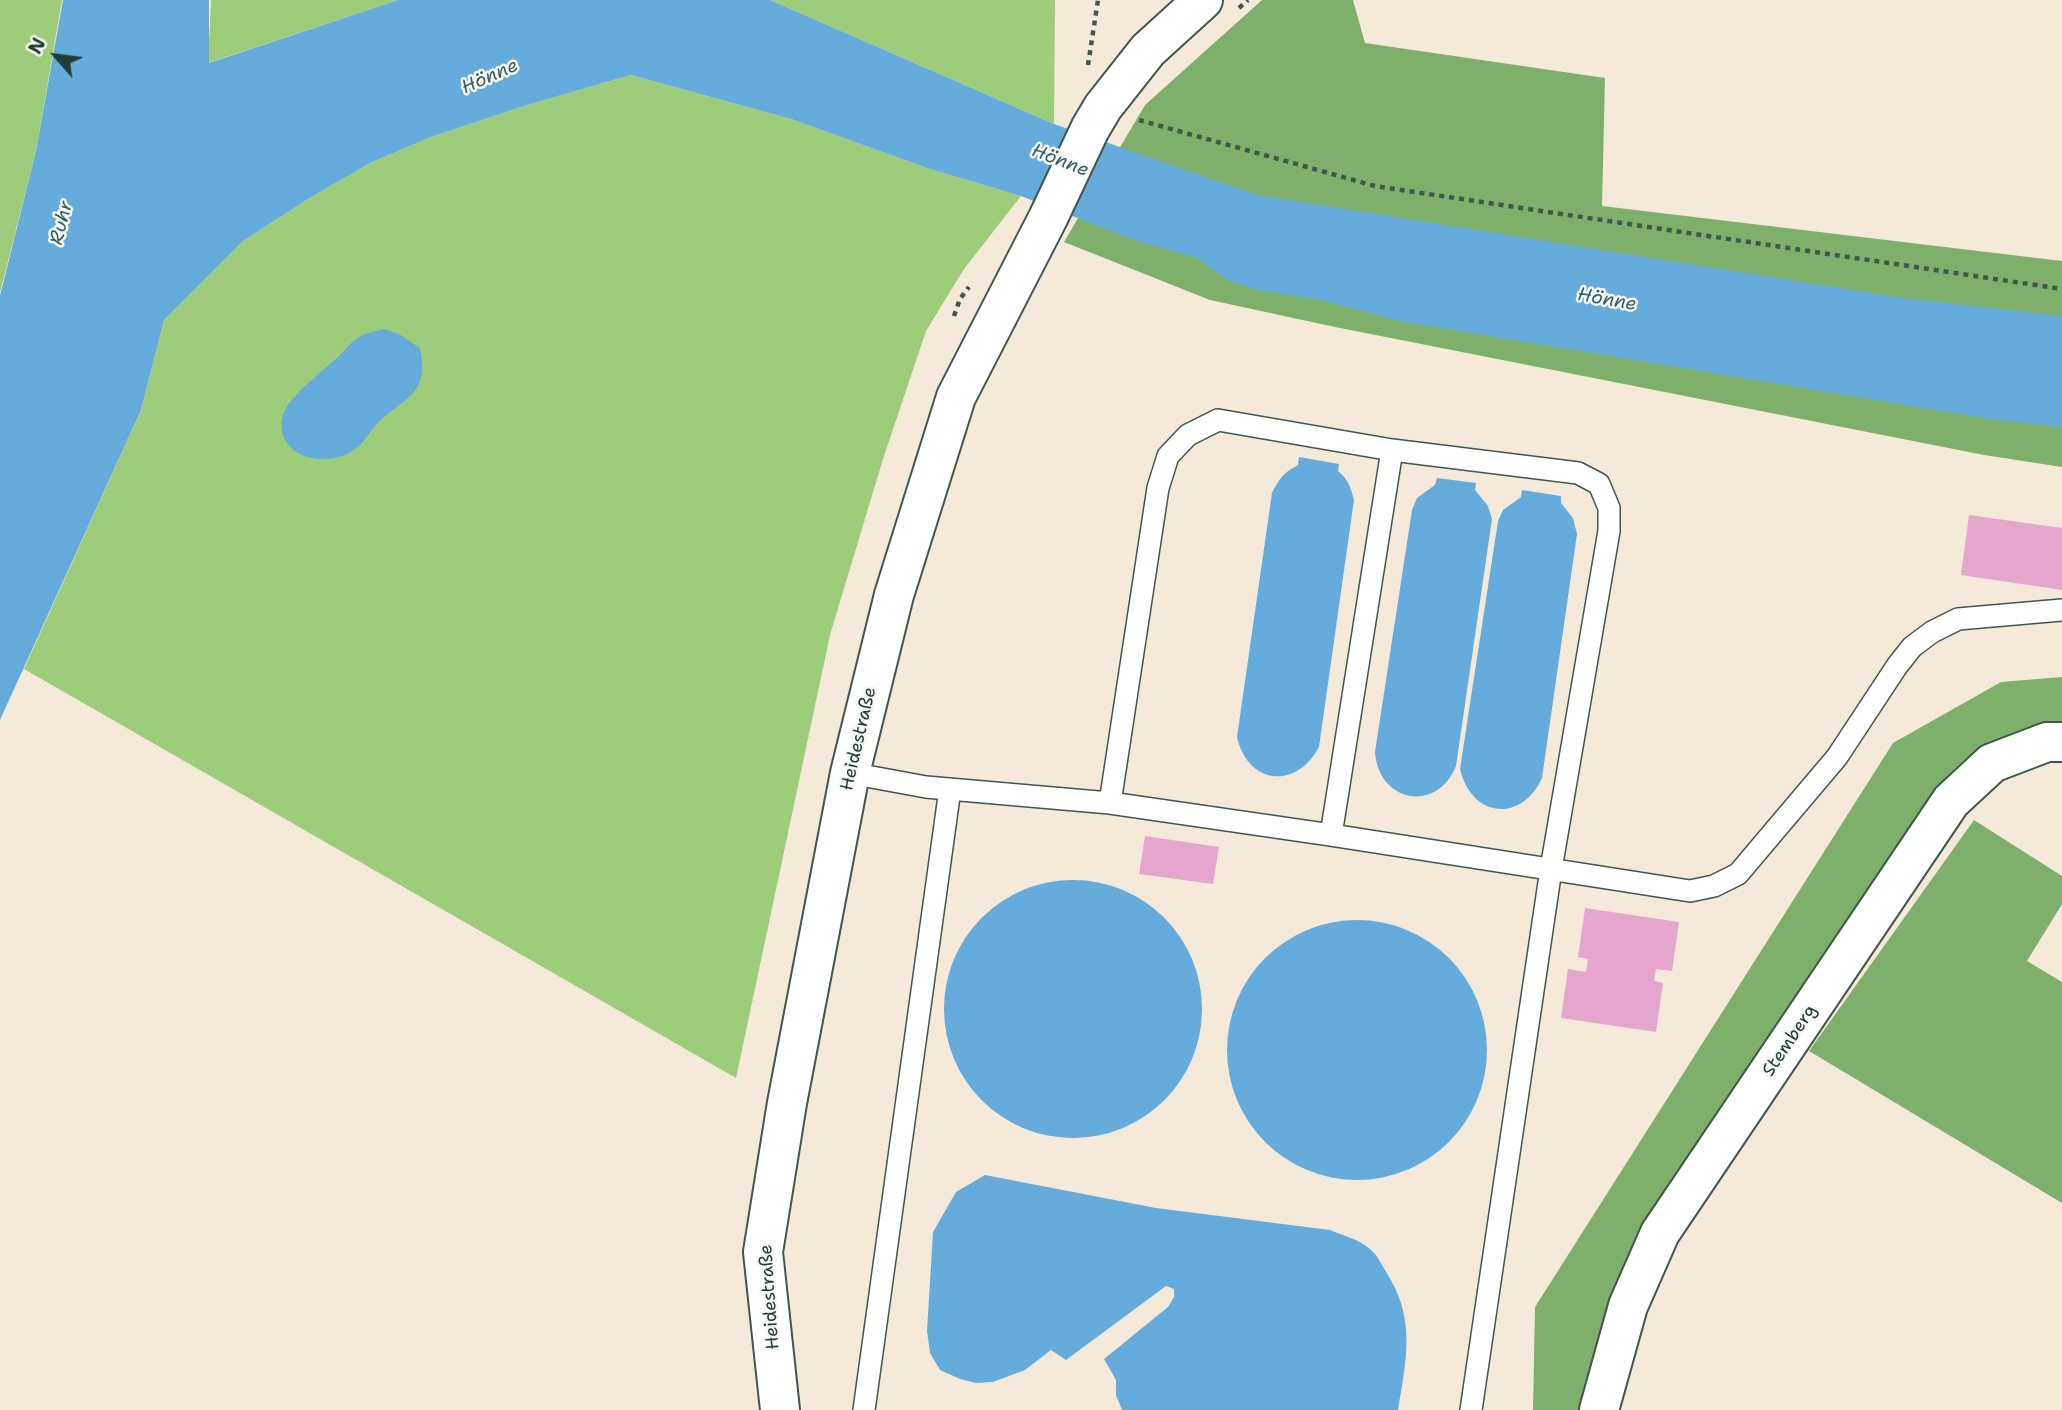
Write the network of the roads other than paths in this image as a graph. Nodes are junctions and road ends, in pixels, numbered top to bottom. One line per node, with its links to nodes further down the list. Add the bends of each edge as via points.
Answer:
1 (1203, 0): 5 (street, Heidestraße, via 1148,50 1096,118 956,397 894,594)
2 (1392, 450): 7 (lane, via 1218,420 1188,435 1168,456 1158,488); 8 (lane); 9 (lane, via 1578,473 1599,484 1609,508 1609,531)
3 (2062, 610): 9 (lane, via 1958,618 1912,647 1837,757 1738,874 1690,891)
4 (2062, 742): 13 (street, Stemberg, via 2047,741 1992,763 1951,801 1660,1233 1628,1306)
5 (849, 773): 6 (lane); 10 (street, Heidestraße, via 763,1252)
6 (950, 789): 7 (lane); 11 (lane)
7 (1110, 803): 8 (lane)
8 (1332, 835): 9 (lane)
9 (1551, 869): 12 (lane)
10 (780, 1410)
11 (864, 1410)
12 (1471, 1410)
13 (1599, 1410)

